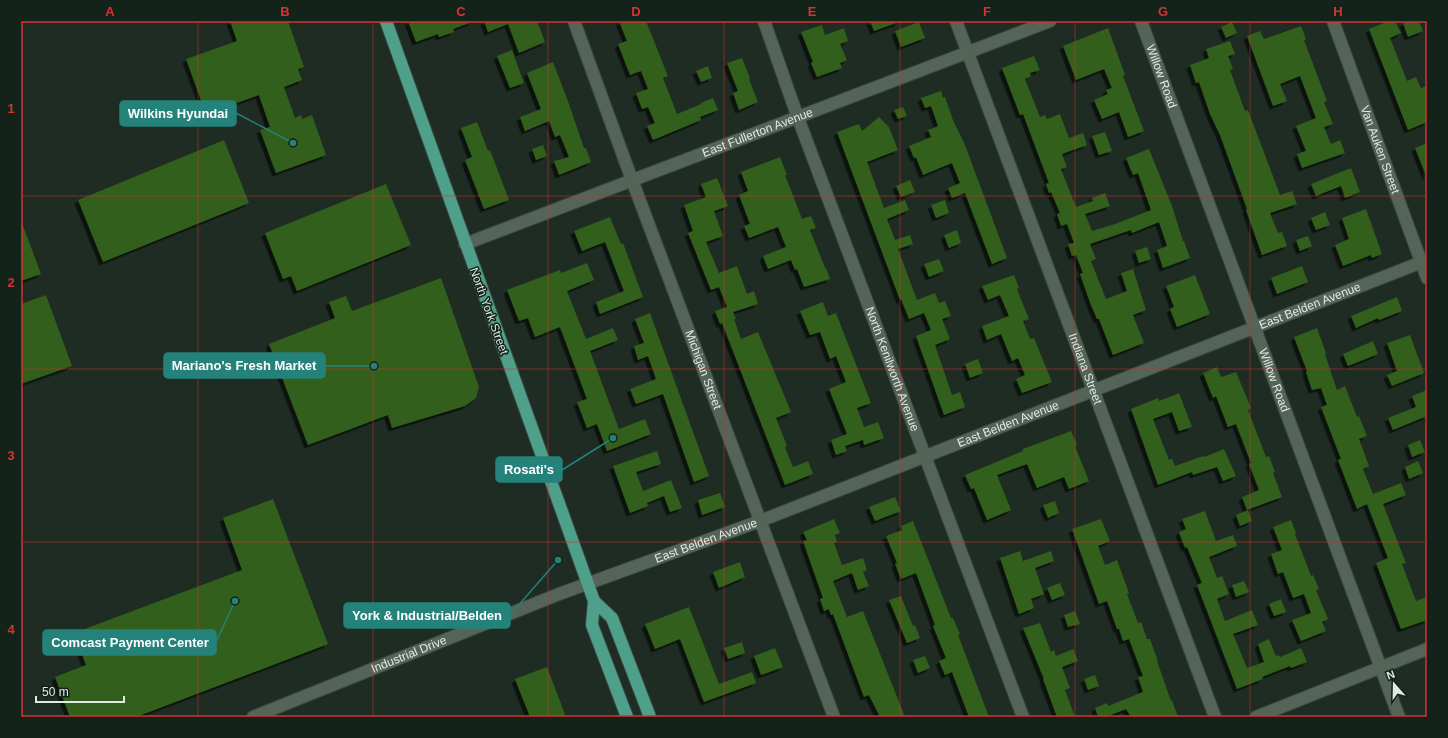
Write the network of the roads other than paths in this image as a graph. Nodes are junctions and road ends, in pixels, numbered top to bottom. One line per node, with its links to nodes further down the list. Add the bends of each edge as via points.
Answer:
1 (386, 21): 11 (main road, North York Street)
2 (574, 21): 10 (street, Michigan Street)
3 (764, 21): 9 (street, North Kenilworth Avenue)
4 (956, 21): 8 (street, Indiana Street)
5 (1050, 21): 8 (street, East Fullerton Avenue)
6 (1141, 21): 14 (street, Willow Road)
7 (1333, 21): 12 (street, Van Auken Street)
8 (968, 53): 9 (street, East Fullerton Avenue); 15 (street, Indiana Street)
9 (798, 118): 10 (street, East Fullerton Avenue); 16 (street, North Kenilworth Avenue)
10 (632, 180): 11 (street, East Fullerton Avenue); 17 (street, Michigan Street)
11 (465, 244): 18 (main road, North York Street)
12 (1424, 261): 13 (street, Van Auken Street); 14 (street, East Belden Avenue)
13 (1427, 278)
14 (1254, 328): 15 (street, East Belden Avenue); 21 (street, Willow Road)
15 (1094, 390): 16 (street, East Belden Avenue); 27 (street, Indiana Street)
16 (925, 457): 17 (street, East Belden Avenue); 26 (street, North Kenilworth Avenue)
17 (760, 521): 18 (street, East Belden Avenue); 25 (street, Michigan Street)
18 (588, 583): 19 (main road, North York Street); 22 (street, Industrial Drive)
19 (594, 601): 23 (main road, North York Street, via 592,625); 24 (main road, North York Street, via 612,618)
20 (1427, 649): 21 (street)
21 (1380, 667): 28 (street); 29 (street, Willow Road)
22 (254, 717)
23 (627, 717)
24 (650, 717)
25 (834, 717)
26 (1023, 717)
27 (1215, 717)
28 (1256, 717)
29 (1399, 717)

